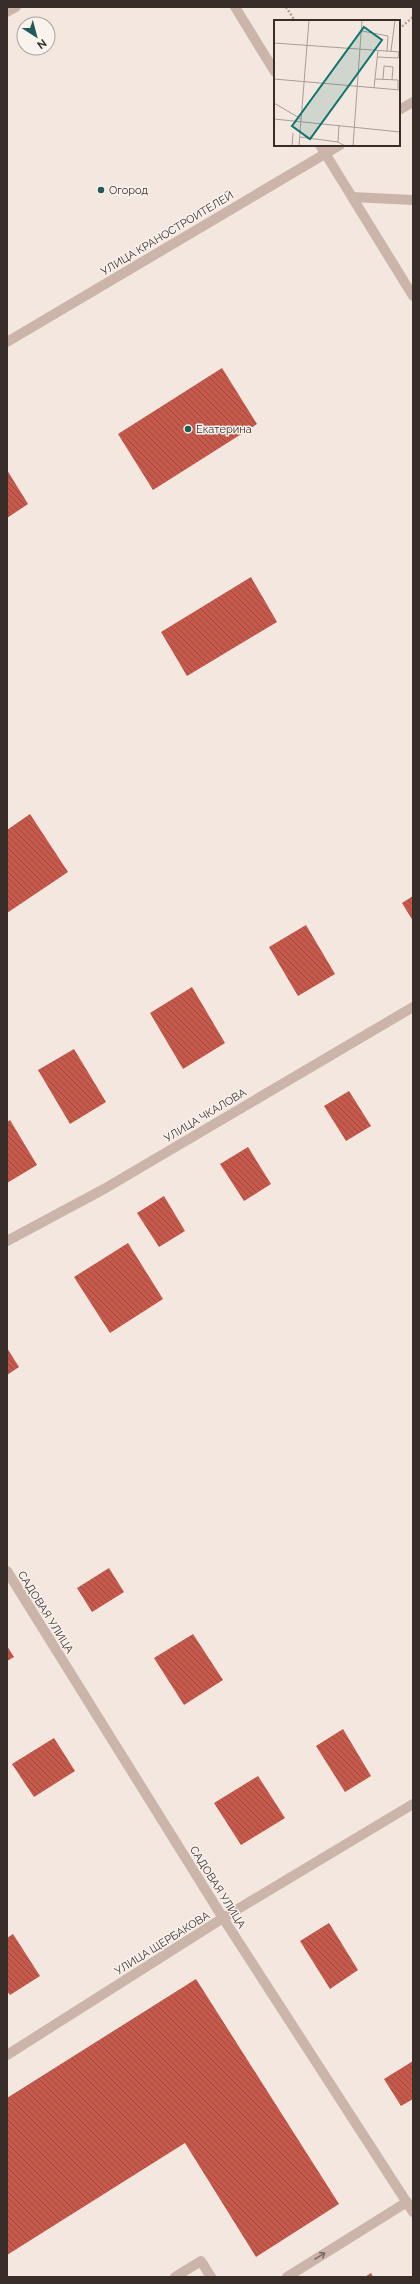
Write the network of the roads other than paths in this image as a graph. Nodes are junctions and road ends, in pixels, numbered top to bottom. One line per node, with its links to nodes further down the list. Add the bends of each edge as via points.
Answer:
1 (16, 7): 3 (street)
2 (235, 7): 4 (street)
3 (7, 12)
4 (274, 70)
5 (413, 102): 6 (street)
6 (400, 109)
7 (336, 146): 8 (street, УЛИЦА КРАНОСТРОИТЕЛЕЙ)
8 (323, 149): 9 (street); 12 (street, УЛИЦА КРАНОСТРОИТЕЛЕЙ)
9 (352, 197): 10 (street); 11 (street)
10 (413, 200)
11 (413, 296)
12 (7, 342)
13 (413, 1007): 14 (street, УЛИЦА ЧКАЛОВА, via 104,1189)
14 (7, 1241)
15 (7, 1571): 17 (street, САДОВАЯ УЛИЦА)
16 (413, 1804): 17 (street, УЛИЦА ЩЕРБАКОВА)
17 (224, 1918): 18 (street, УЛИЦА ЩЕРБАКОВА); 19 (street, САДОВАЯ УЛИЦА)
18 (7, 2055)
19 (407, 2202): 20 (street, САДОВАЯ УЛИЦА); 23 (street, one-way to 19)
20 (413, 2212)
21 (175, 2277): 22 (street, via 201,2261)
22 (211, 2277)
23 (287, 2277)

